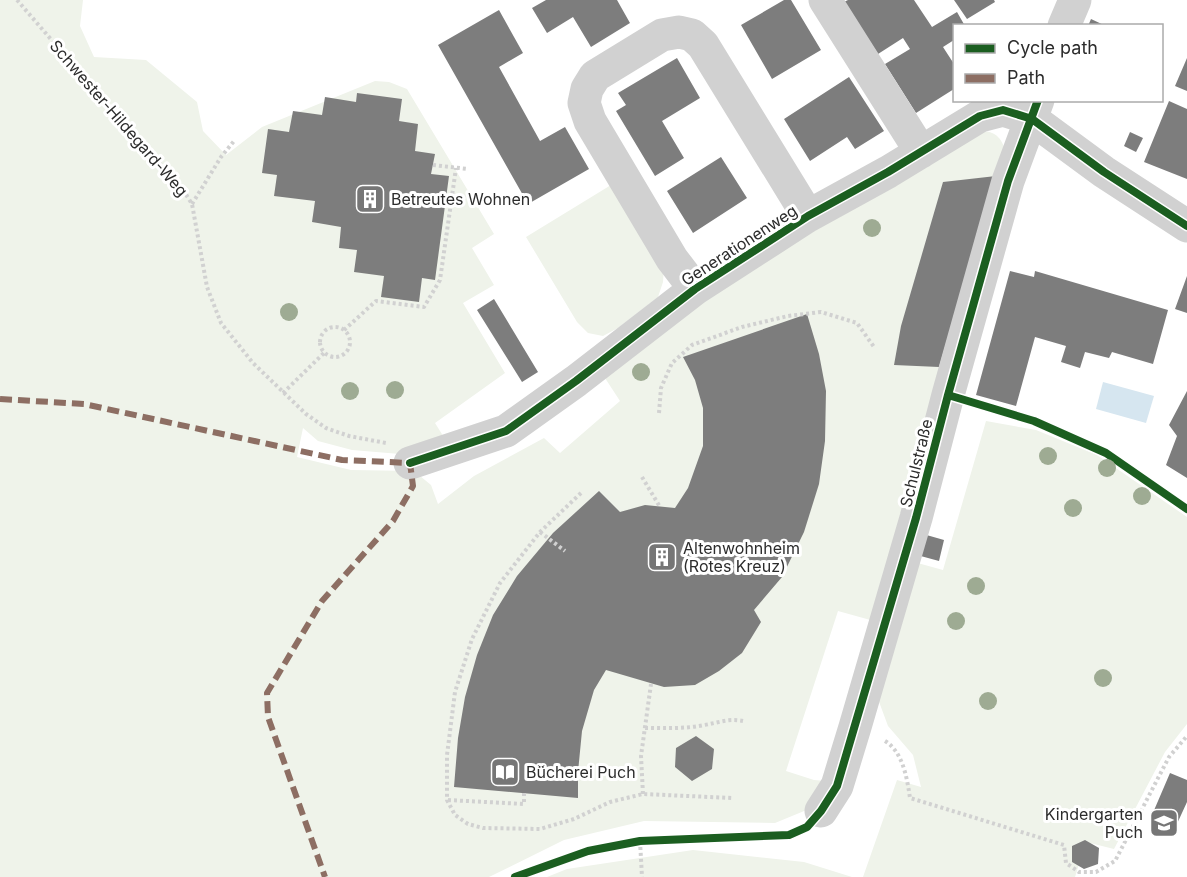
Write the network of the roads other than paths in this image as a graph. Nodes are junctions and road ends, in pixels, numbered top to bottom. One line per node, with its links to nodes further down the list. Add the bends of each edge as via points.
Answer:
1 (825, 0): 5 (street)
2 (1075, 0): 3 (street)
3 (1065, 24)
4 (1035, 110): 5 (street, Generationenweg, via 1003,110 981,116); 7 (street, via 1104,172); 10 (street, Schulstraße, via 1008,181 916,518 837,786)
5 (921, 152): 6 (street, Generationenweg)
6 (808, 216): 8 (street, Generationenweg); 8 (street, Generationenweg, via 703,45 692,35 662,35 595,76 584,103 590,121 672,259)
7 (1187, 225)
8 (695, 289): 9 (street, Generationenweg, via 506,431)
9 (410, 463)
10 (821, 811)

